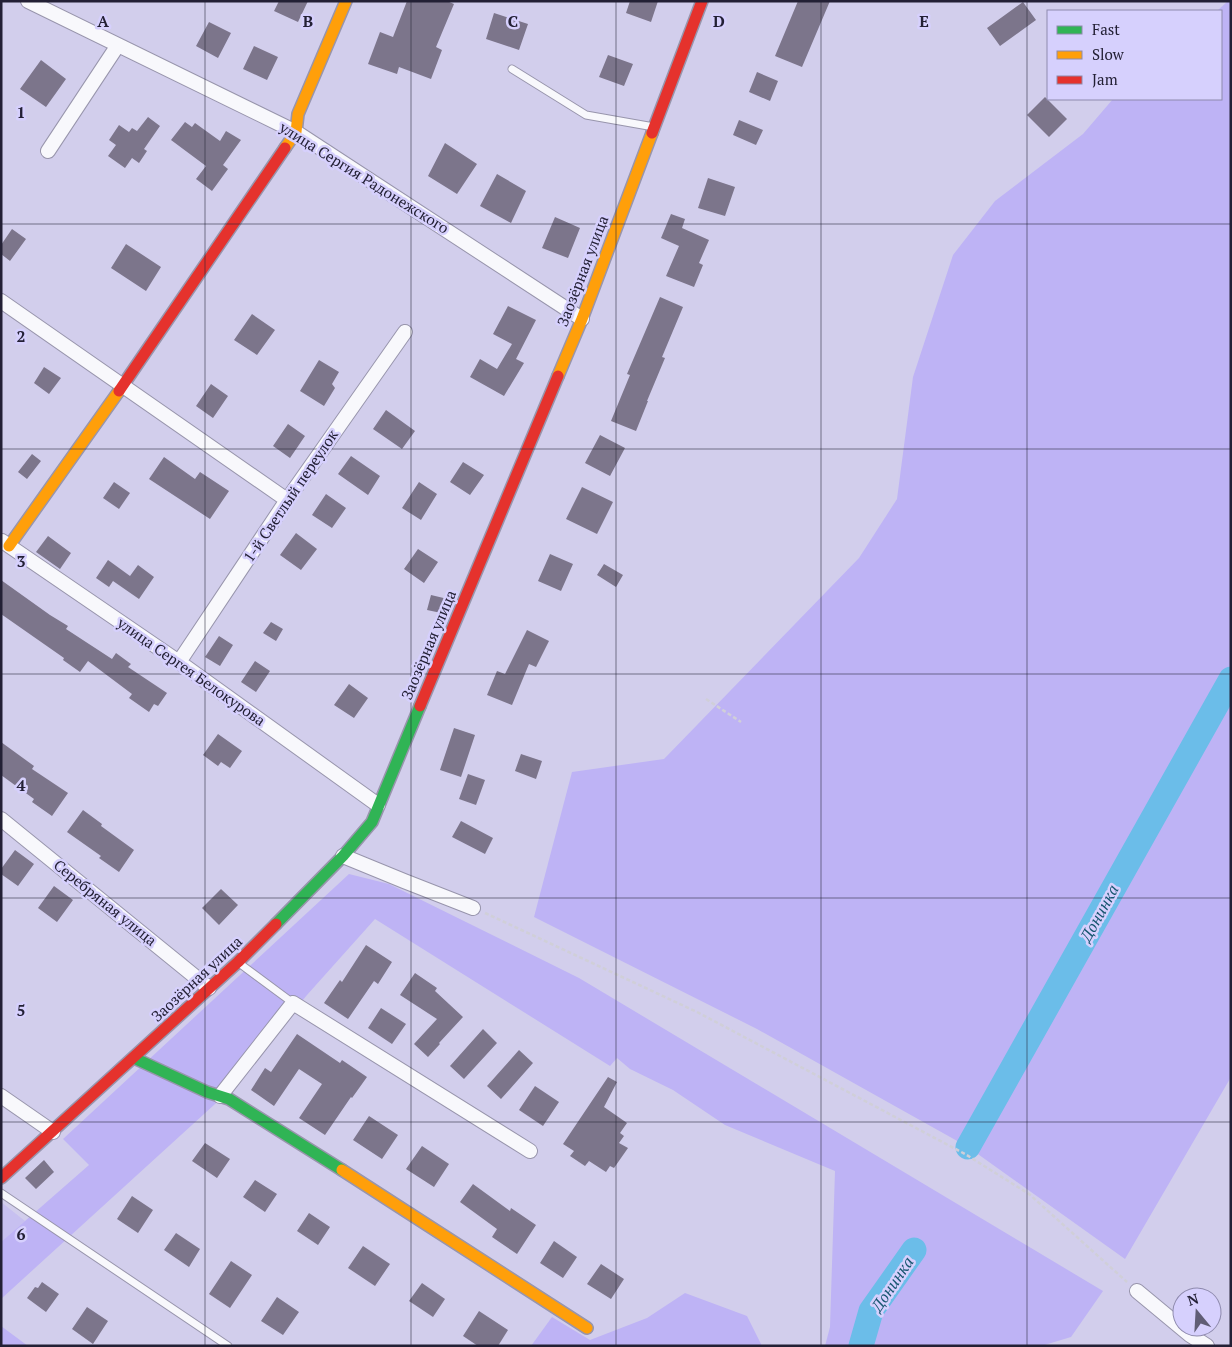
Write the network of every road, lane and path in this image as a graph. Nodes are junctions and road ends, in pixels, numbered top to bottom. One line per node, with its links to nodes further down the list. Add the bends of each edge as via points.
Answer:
1 (28, 1): 4 (street, улица Сергия Радонежского)
2 (346, 1): 7 (street, via 298,114)
3 (702, 1): 6 (street, Заозёрная улица)
4 (118, 45): 7 (street, улица Сергия Радонежского); 8 (street)
5 (512, 70): 6 (lane, via 586,115)
6 (654, 127): 10 (street, Заозёрная улица)
7 (296, 132): 10 (street, улица Сергия Радонежского); 12 (street)
8 (48, 150)
9 (1, 301): 12 (street)
10 (582, 319): 18 (street, Заозёрная улица)
11 (405, 332): 13 (street, 1-й Светлый переулок)
12 (124, 386): 13 (street); 14 (street)
13 (287, 500): 15 (street, 1-й Светлый переулок)
14 (5, 544): 15 (street, улица Сергея Белокурова)
15 (179, 662): 18 (street, улица Сергея Белокурова)
16 (706, 699): 17 (path)
17 (741, 722)
18 (378, 805): 20 (street, Заозёрная улица, via 372,822)
19 (1, 819): 23 (street, Серебряная улица)
20 (343, 856): 21 (street); 22 (street, Заозёрная улица)
21 (473, 908): 32 (path, via 697,1012 964,1154 1029,1194)
22 (238, 962): 23 (street, Заозёрная улица); 24 (lane)
23 (209, 988): 25 (street, Заозёрная улица)
24 (292, 1003): 27 (street); 29 (street)
25 (134, 1058): 27 (street); 28 (street, Заозёрная улица)
26 (1, 1096): 28 (street)
27 (220, 1096): 33 (street, via 371,1188)
28 (53, 1132): 30 (street, Заозёрная улица)
29 (530, 1151)
30 (1, 1178)
31 (1, 1193): 34 (lane)
32 (1137, 1291): 35 (street)
33 (587, 1328)
34 (228, 1346)
35 (1207, 1346)

